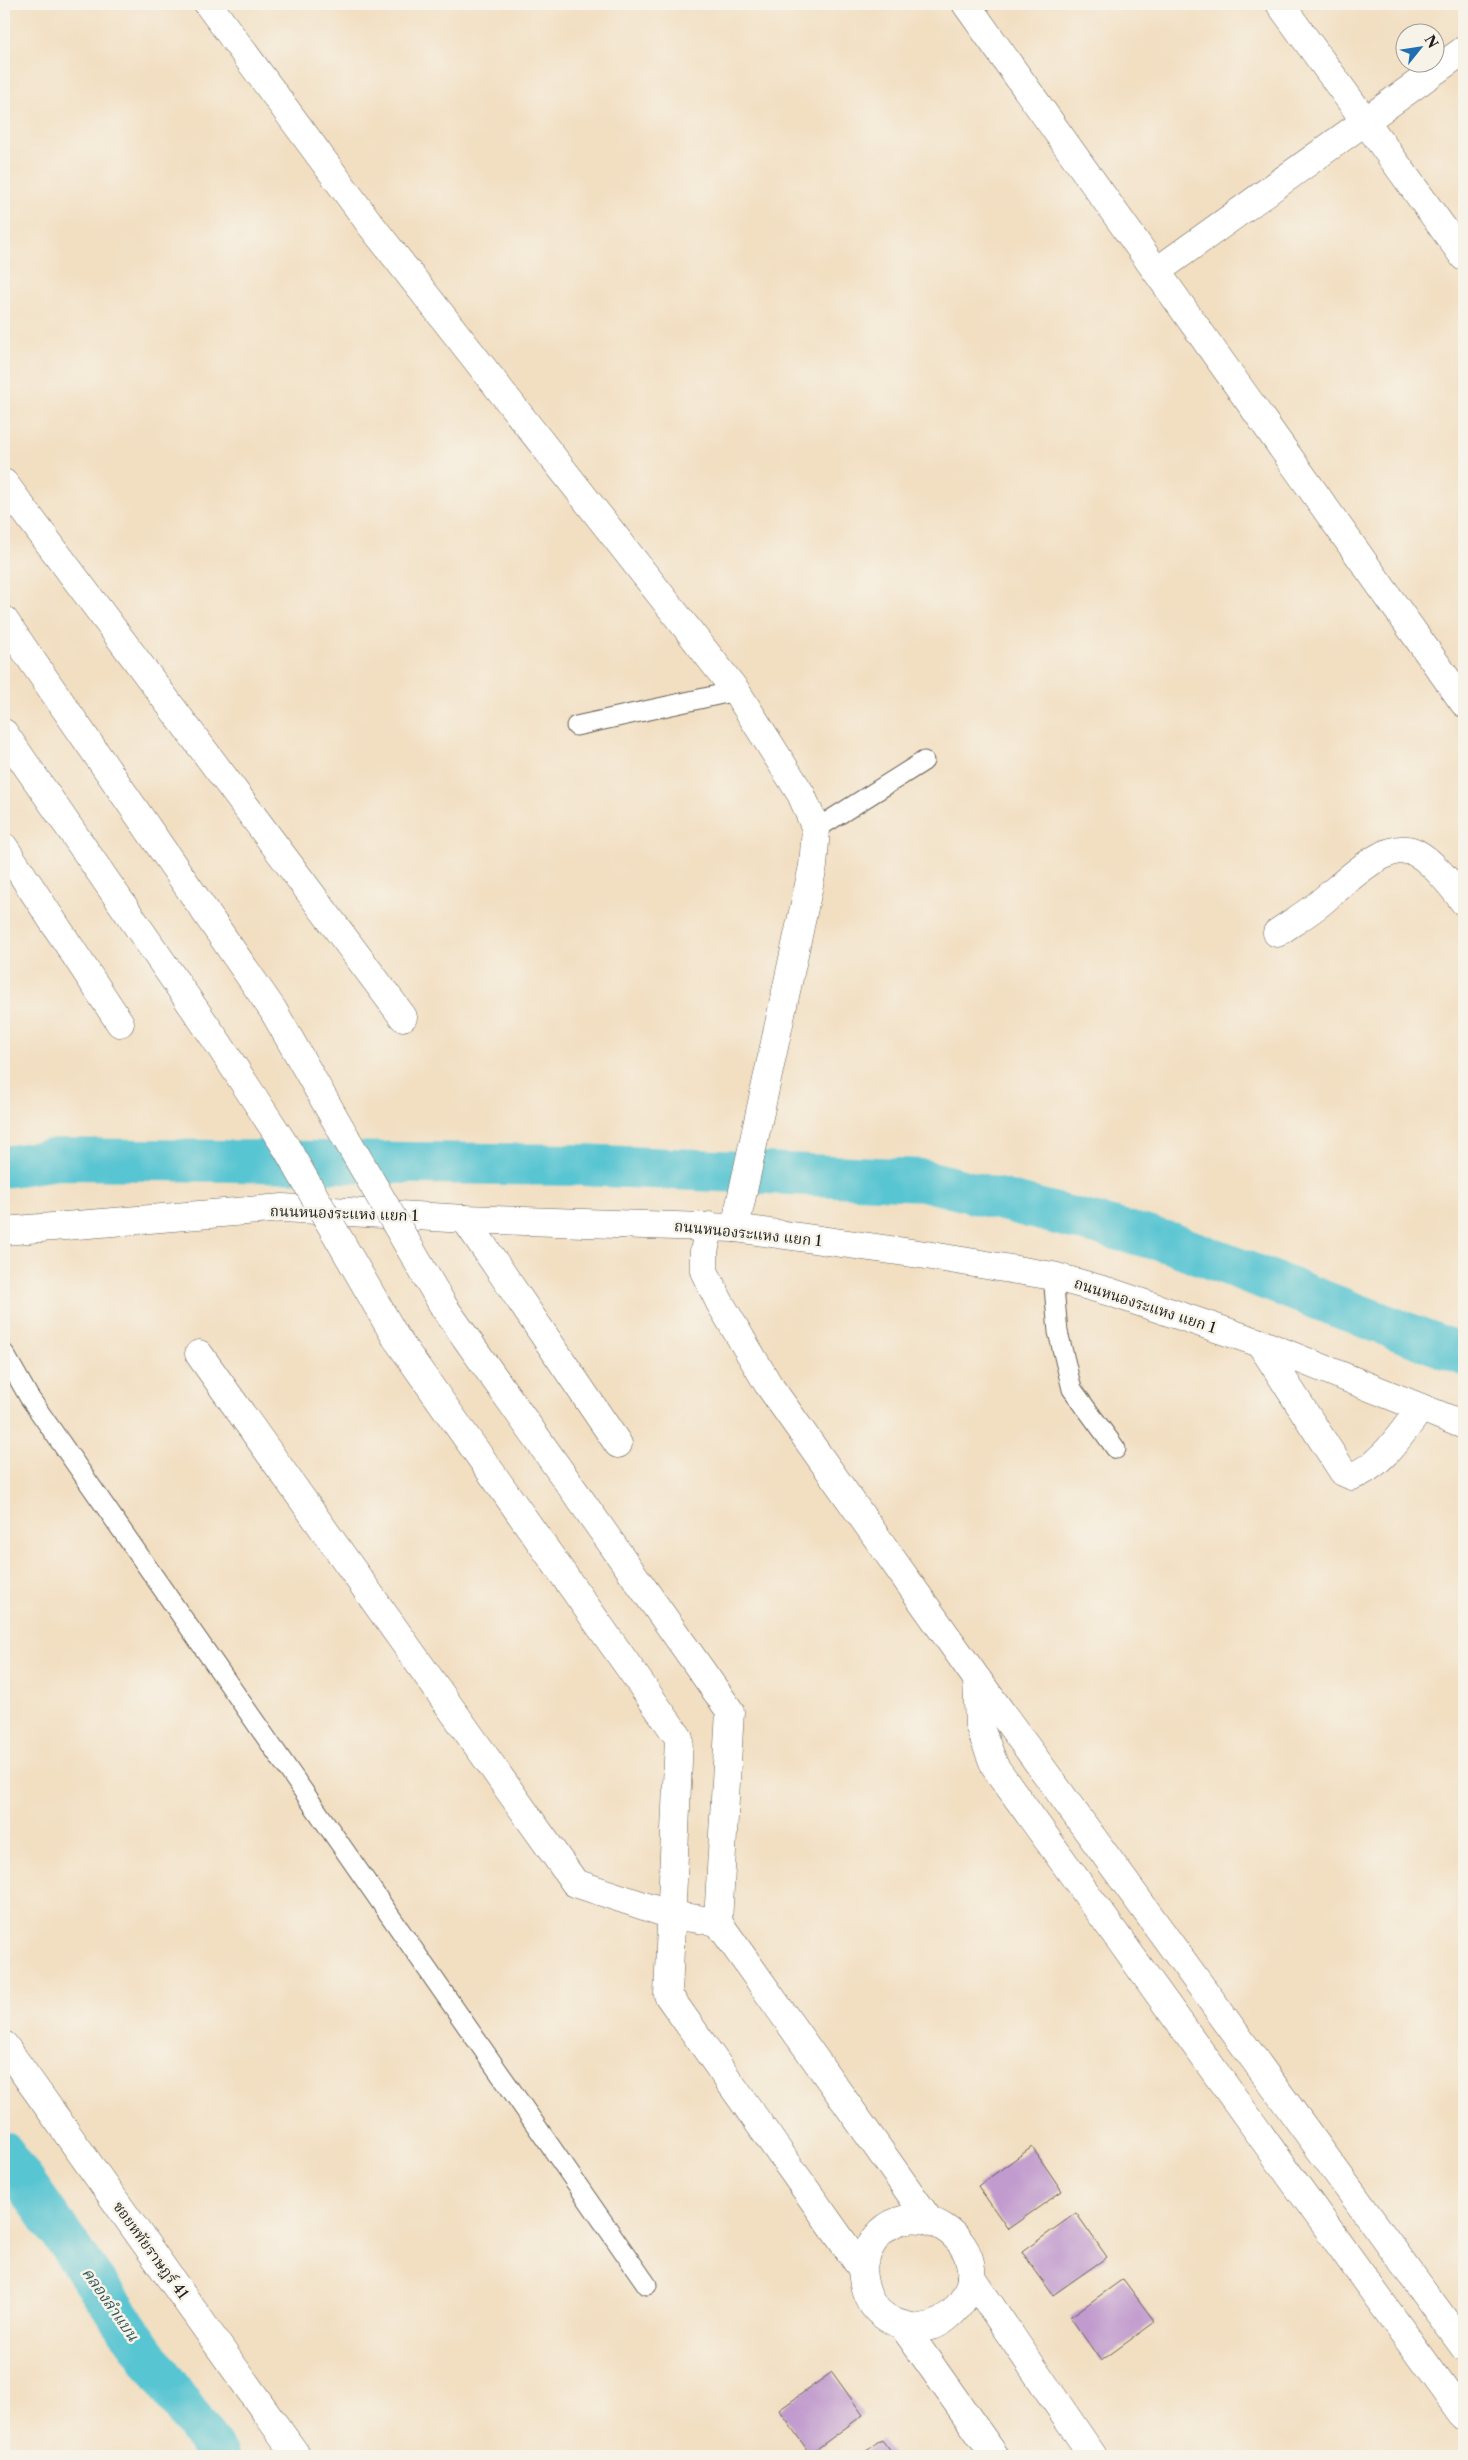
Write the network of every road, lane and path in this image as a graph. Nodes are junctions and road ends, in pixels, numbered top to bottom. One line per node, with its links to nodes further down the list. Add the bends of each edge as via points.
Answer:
1 (208, 4): 10 (street, via 370,224)
2 (966, 4): 7 (street)
3 (1280, 4): 5 (street)
4 (1464, 50): 5 (street)
5 (1365, 121): 6 (street); 7 (street)
6 (1464, 257)
7 (1157, 271): 11 (street)
8 (4, 483): 19 (street)
9 (4, 620): 34 (street, bridge, via 273,1010 444,1307 730,1711)
10 (736, 691): 12 (lane); 15 (street, via 801,794)
11 (1464, 702)
12 (576, 726)
13 (4, 732): 33 (street, bridge, via 286,1147 396,1338 679,1738)
14 (924, 761): 15 (lane)
15 (816, 829): 22 (street, via 814,866 747,1174)
16 (4, 846): 20 (street)
17 (1464, 902): 18 (street, via 1421,855 1410,850 1395,851 1378,857)
18 (1277, 933)
19 (402, 1017)
20 (120, 1023)
21 (464, 1219): 22 (street, ถนนหนองระแหง แยก 1); 23 (street, ถนนหนองระแหง แยก 1, via 283,1208); 30 (street)
22 (722, 1227): 24 (street, ถนนหนองระแหง แยก 1, via 926,1254); 32 (street, via 704,1250 704,1271 725,1311 768,1384)
23 (4, 1231)
24 (1053, 1276): 25 (street, ถนนหนองระแหง แยก 1); 31 (lane, via 1058,1332 1072,1389)
25 (1260, 1343): 28 (street, ถนนหนองระแหง แยก 1); 28 (street, via 1342,1472 1352,1476 1363,1473)
26 (4, 1353): 39 (lane, via 29,1396)
27 (199, 1354): 33 (street, via 575,1883)
28 (1421, 1408): 29 (street, ถนนหนองระแหง แยก 1)
29 (1464, 1425)
30 (618, 1444)
31 (1116, 1449)
32 (977, 1679): 41 (street); 42 (street, via 979,1725 995,1767)
33 (671, 1914): 34 (street); 37 (street, via 668,1995)
34 (718, 1922): 36 (street)
35 (4, 2045): 43 (street, ซอยหทัยราษฎร์ 41)
36 (929, 2220): 37 (street, via 911,2219 892,2224 877,2235 867,2250); 38 (street, via 947,2228 960,2241 969,2258)
37 (862, 2269): 40 (street, via 864,2288 873,2305 886,2318)
38 (971, 2277): 40 (street, via 966,2295 955,2311 941,2322 922,2327); 45 (street)
39 (647, 2285)
40 (903, 2326): 44 (street)
41 (1464, 2347)
42 (1464, 2417)
43 (297, 2456)
44 (995, 2456)
45 (1093, 2456)

